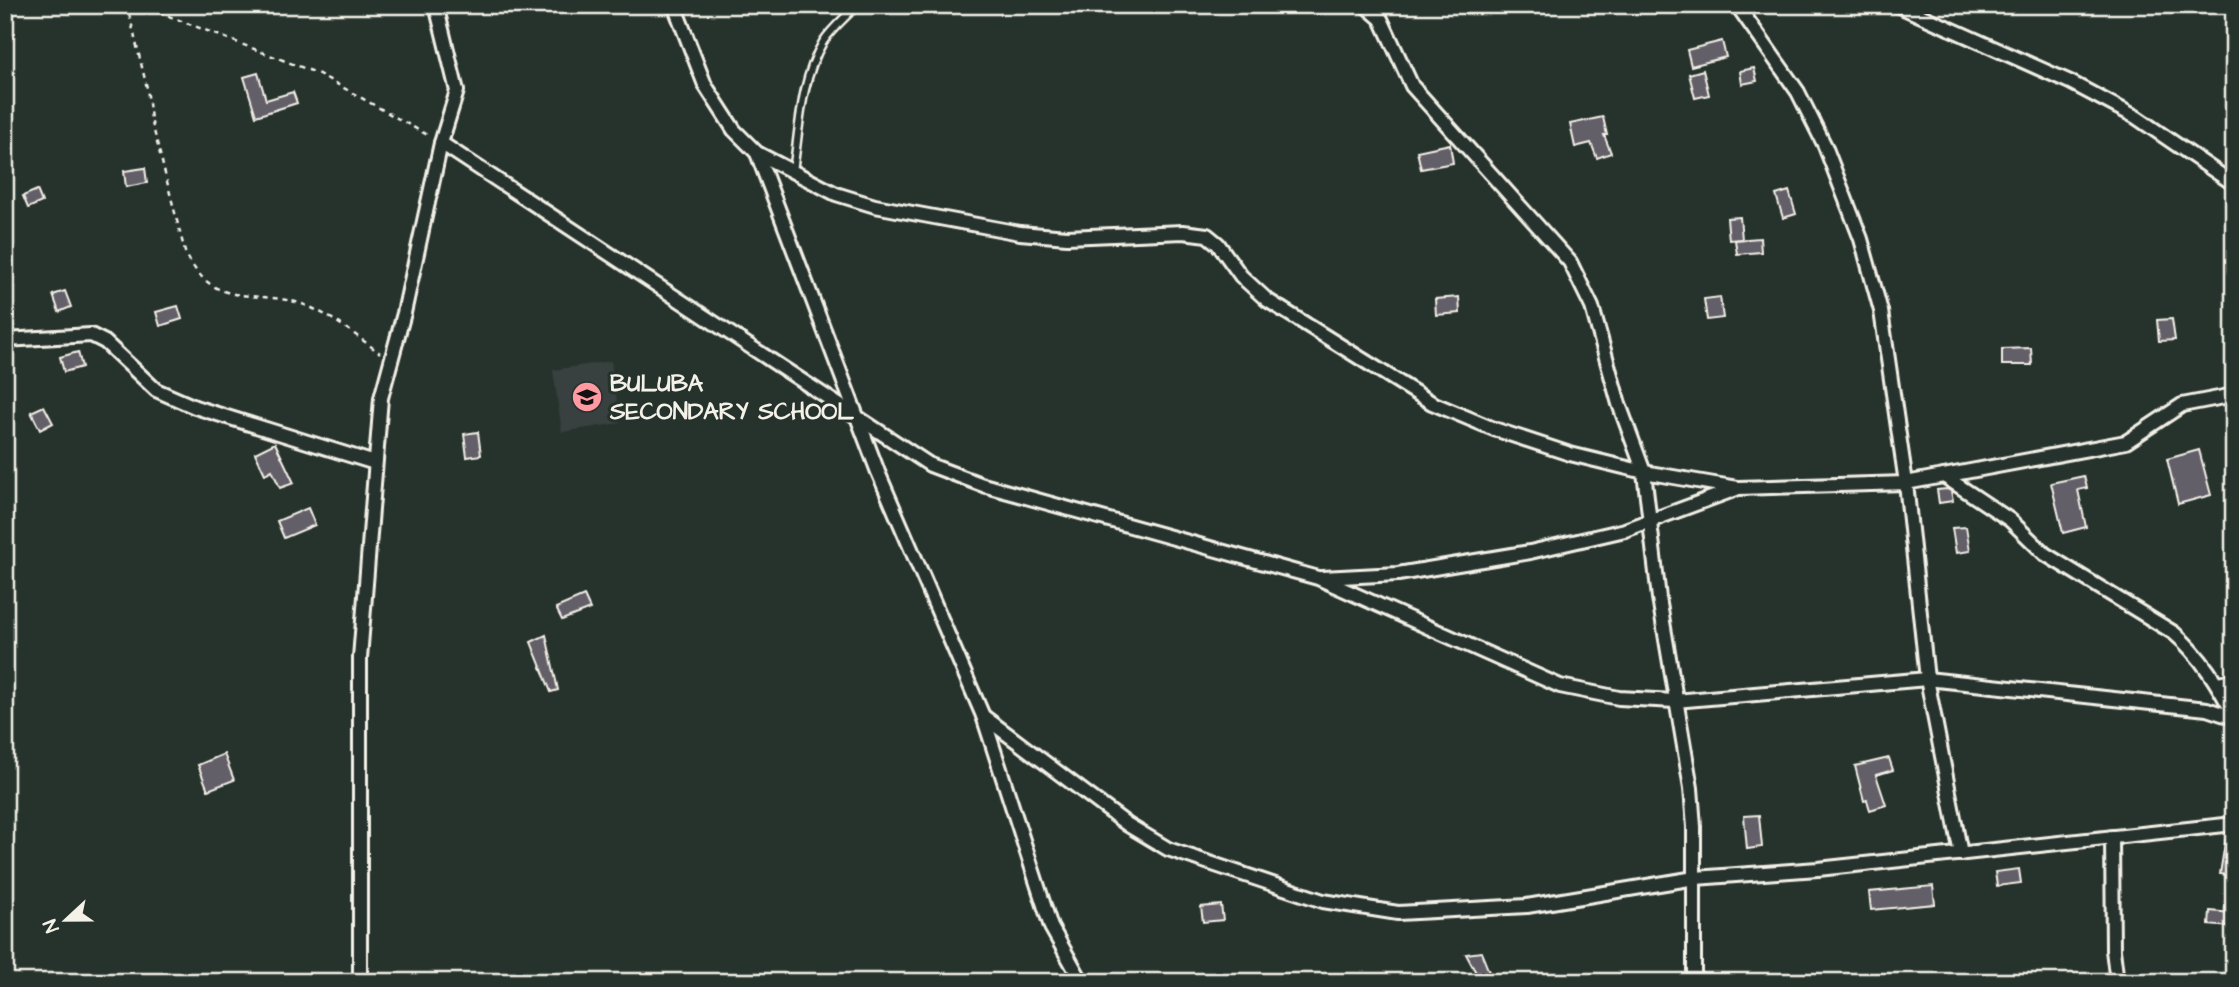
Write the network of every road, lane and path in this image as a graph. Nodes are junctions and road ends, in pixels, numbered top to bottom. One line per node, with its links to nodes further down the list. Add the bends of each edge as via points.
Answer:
1 (127, 5): 14 (path, via 166,179 194,270 204,282 224,292 293,301 311,308)
2 (140, 5): 9 (path, via 319,74)
3 (436, 5): 9 (street, via 457,91)
4 (674, 5): 10 (street, via 705,85 734,131)
5 (857, 5): 11 (lane, via 824,40 808,76)
6 (1366, 5): 18 (street, via 1381,19 1424,102 1570,262 1592,307)
7 (1738, 5): 20 (street, via 1798,92 1840,178 1881,310)
8 (1897, 5): 12 (street, via 2070,82 2136,117)
9 (441, 143): 14 (street); 16 (street)
10 (757, 153): 11 (street); 16 (street)
11 (793, 171): 18 (street, via 836,194 875,206 1020,233 1207,235 1267,300 1432,403 1570,454)
12 (2234, 184)
13 (5, 340): 17 (street, via 91,335 156,390 195,407)
14 (391, 361): 17 (street, via 381,398)
15 (2234, 396): 19 (street, via 2182,405 2126,442)
16 (855, 415): 23 (street, via 943,472); 28 (street)
17 (375, 463): 34 (street, via 360,658)
18 (1644, 472): 21 (street); 22 (street)
19 (1944, 476): 20 (street); 26 (street, via 2010,520 2045,554 2174,633 2191,647)
20 (1906, 483): 21 (street); 24 (street)
21 (1738, 488): 22 (street)
22 (1650, 520): 23 (street, via 1625,530 1474,564); 27 (street)
23 (1318, 578): 27 (street, via 1560,686 1619,698)
24 (1927, 679): 27 (street); 29 (street, via 2207,709); 32 (street)
25 (2234, 680): 26 (street)
26 (2218, 683): 29 (street)
27 (1675, 701): 33 (street, via 1691,788)
28 (983, 716): 33 (street, via 1128,825 1168,849 1323,901 1398,913 1484,909 1599,896); 35 (street, via 1051,927)
29 (2234, 717)
30 (2234, 824): 31 (street)
31 (2112, 837): 32 (street); 37 (street)
32 (1961, 854): 33 (street)
33 (1695, 878): 36 (street)
34 (360, 982)
35 (1082, 982)
36 (1694, 982)
37 (2117, 982)

